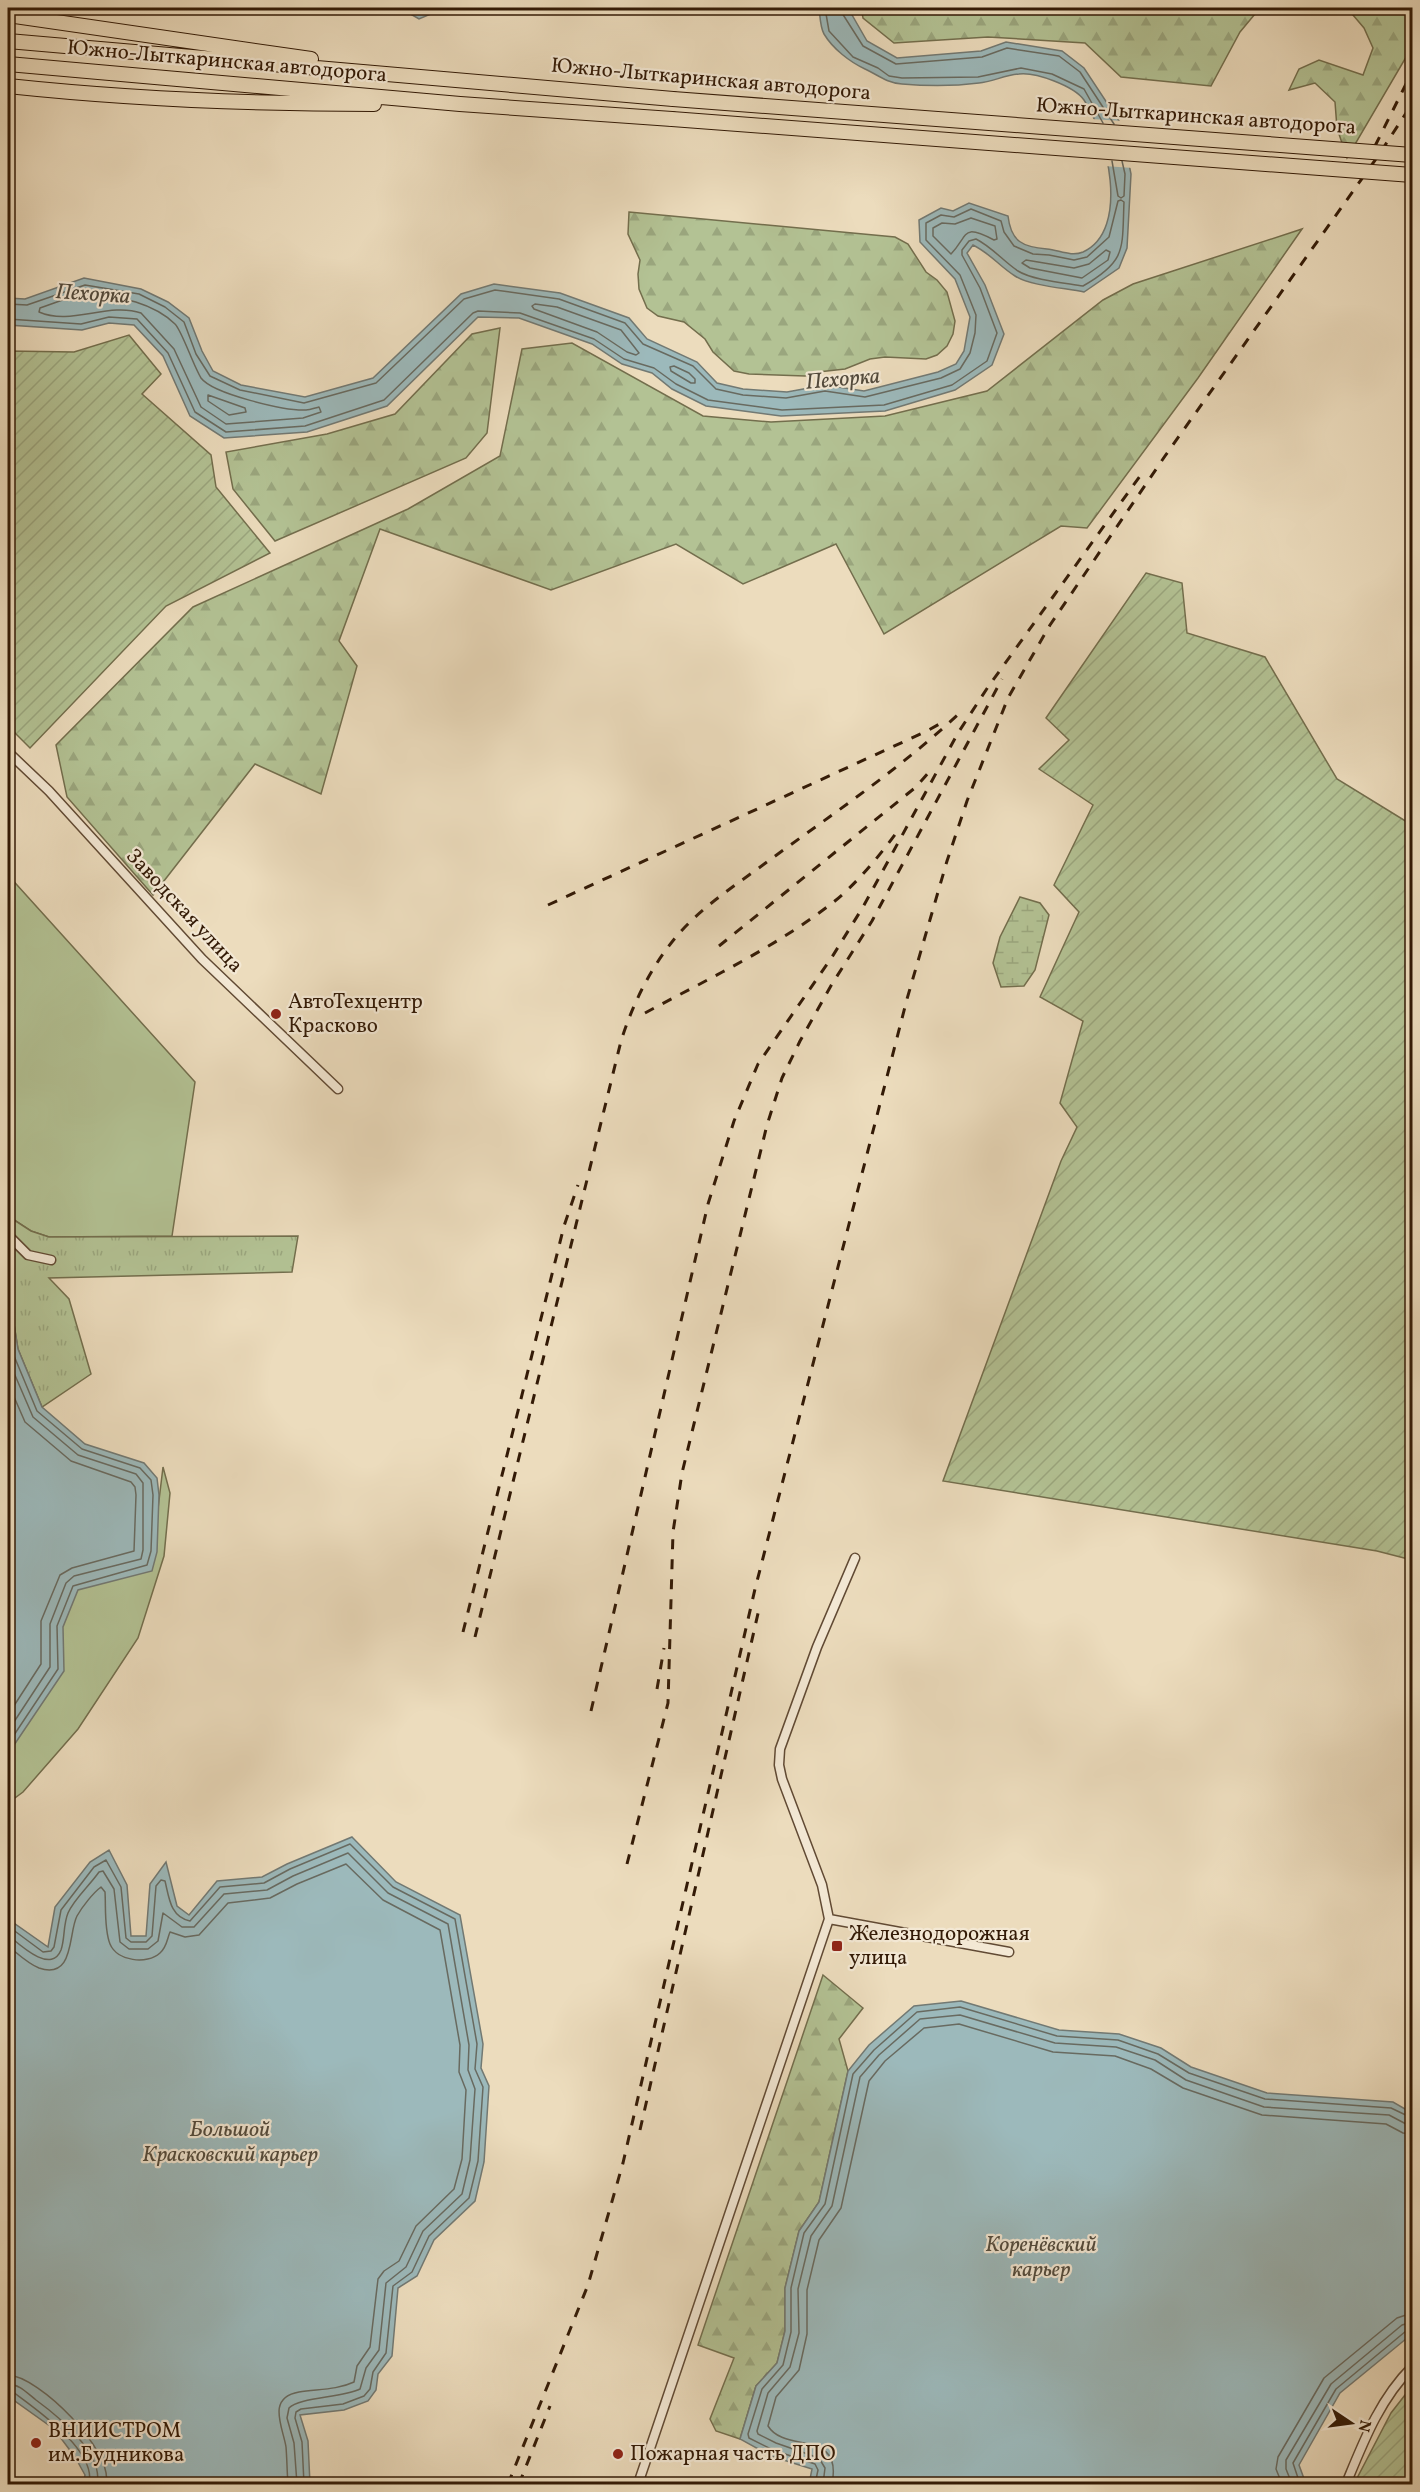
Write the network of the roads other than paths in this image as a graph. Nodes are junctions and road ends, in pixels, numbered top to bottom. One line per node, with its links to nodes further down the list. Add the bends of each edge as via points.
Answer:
1 (8, 15): 4 (main road)
2 (8, 41): 4 (main road, Южно-Лыткаринская автодорога)
3 (8, 64): 6 (main road, Южно-Лыткаринская автодорога)
4 (461, 80): 7 (main road, Южно-Лыткаринская автодорога, bridge)
5 (8, 86): 6 (main road, via 105,96 277,105)
6 (460, 104): 8 (main road, Южно-Лыткаринская автодорога, bridge)
7 (1413, 155)
8 (1413, 175)
9 (8, 752): 10 (street, Заводская улица, via 49,791 201,959)
10 (339, 1089)
11 (8, 1235): 12 (street, via 28,1255)
12 (51, 1260)
13 (855, 1558): 14 (street, via 809,1667 780,1757 783,1779 822,1885)
14 (829, 1919): 15 (street); 17 (street)
15 (1009, 1952)
16 (1413, 2367): 18 (street, via 1374,2418)
17 (638, 2484)
18 (1346, 2484)

